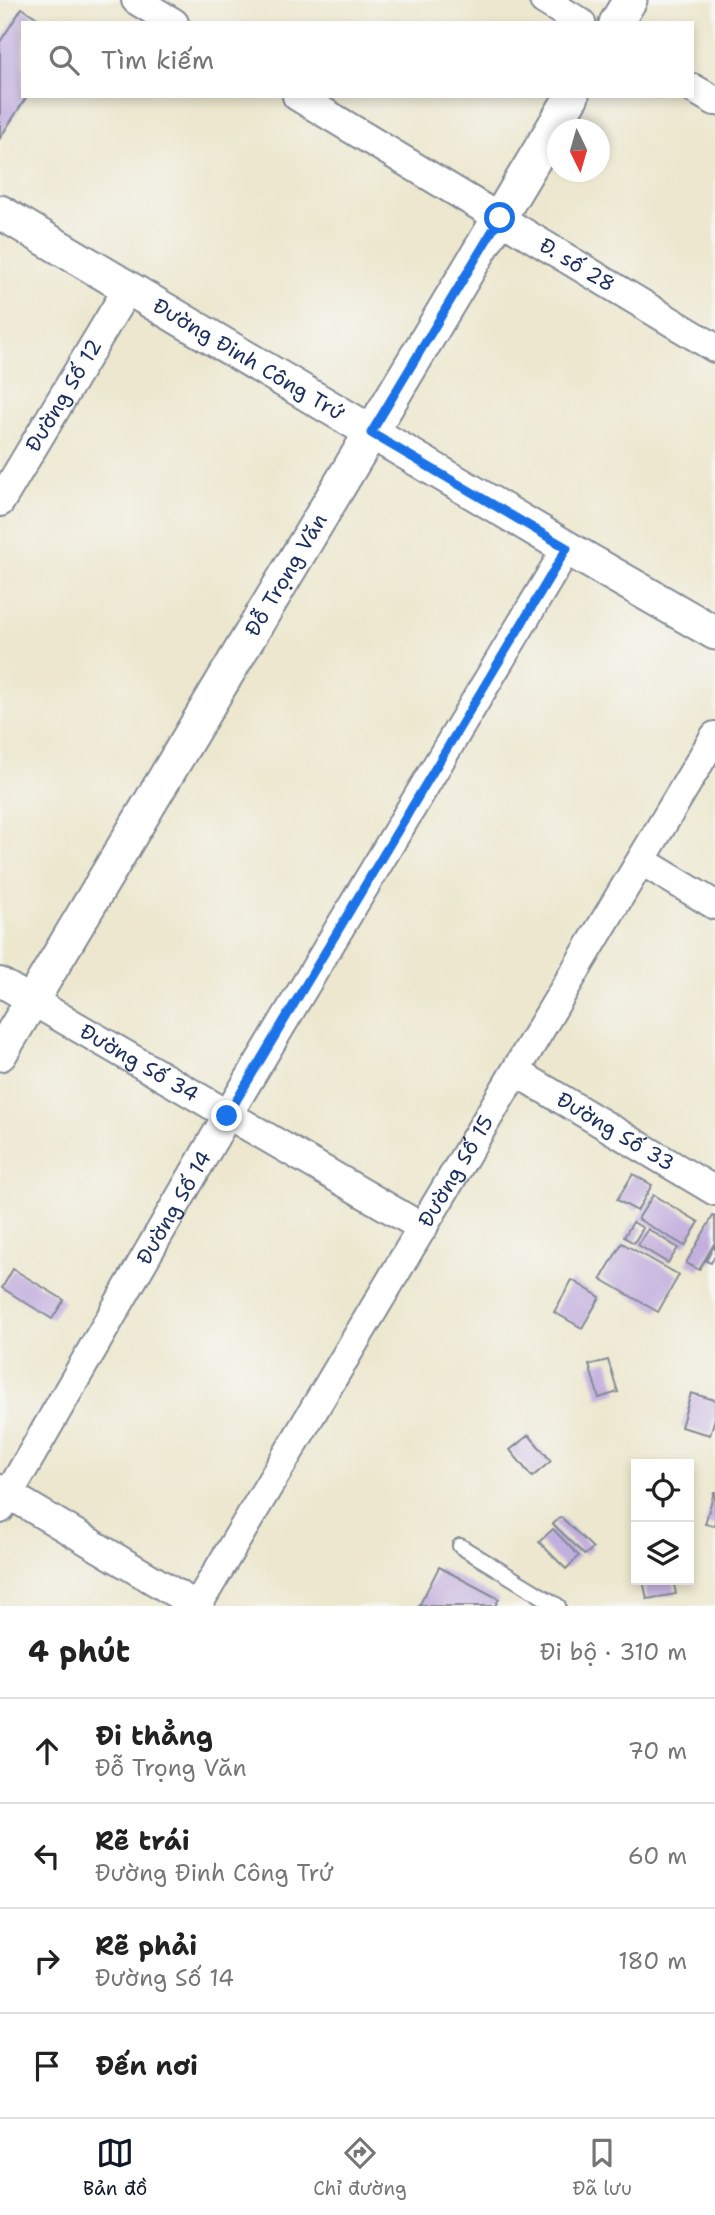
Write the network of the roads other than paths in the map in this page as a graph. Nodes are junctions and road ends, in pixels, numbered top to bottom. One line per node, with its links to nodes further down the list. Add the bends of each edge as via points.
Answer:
1 (136, 0): 4 (street)
2 (544, 0): 5 (street)
3 (630, 0): 6 (street)
4 (171, 21)
5 (578, 21)
6 (618, 21)
7 (694, 89): 10 (street)
8 (300, 98): 12 (street, Đ. số 28)
9 (571, 98): 12 (street, Đỗ Trọng Văn)
10 (715, 101)
11 (0, 212): 13 (street, Đường Đinh Công Trứ)
12 (500, 218): 14 (street, Đ. số 28); 15 (street, Đỗ Trọng Văn)
13 (128, 288): 15 (street, Đường Đinh Công Trứ); 16 (street, Đường Số 12)
14 (715, 348)
15 (371, 433): 17 (street, Đường Đinh Công Trứ); 23 (street, Đỗ Trọng Văn)
16 (0, 502)
17 (567, 548): 18 (street, Đường Đinh Công Trứ); 26 (street, Đường Số 14)
18 (715, 633)
19 (715, 736): 20 (street, Đường Số 15)
20 (642, 861): 21 (street); 25 (street, Đường Số 15)
21 (715, 905)
22 (0, 982): 23 (street, Đường Số 34)
23 (32, 1000): 24 (street, Đỗ Trọng Văn); 26 (street, Đường Số 34)
24 (0, 1054)
25 (516, 1072): 27 (street, Đường Số 33); 28 (street, Đường Số 15)
26 (227, 1116): 28 (street, Đường Số 34); 29 (street, Đường Số 14)
27 (715, 1191)
28 (423, 1228): 31 (street, Đường Số 15)
29 (3, 1498): 31 (street)
30 (460, 1546): 32 (lane)
31 (197, 1606)
32 (558, 1606)

